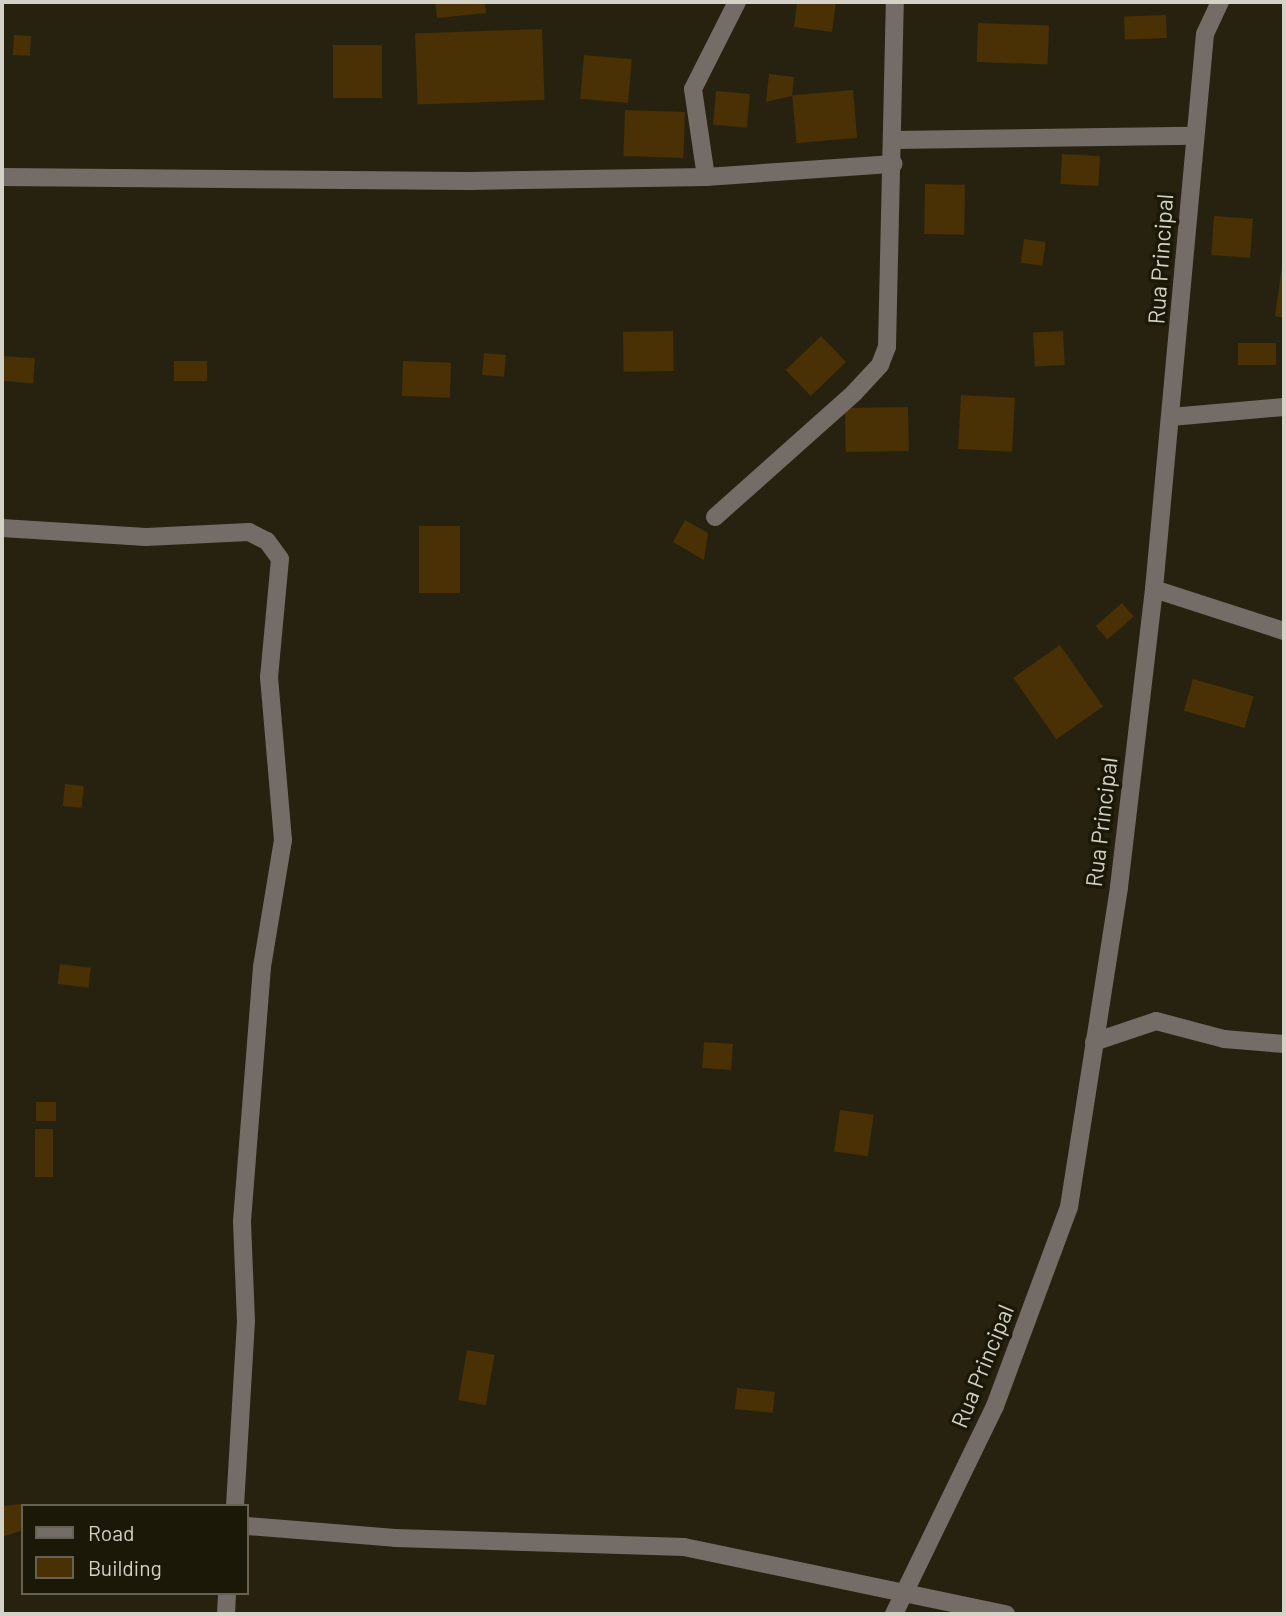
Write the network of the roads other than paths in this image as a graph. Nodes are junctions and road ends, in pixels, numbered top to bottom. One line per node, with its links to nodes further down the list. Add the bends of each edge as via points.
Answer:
1 (737, 2): 8 (street, via 693,89)
2 (895, 2): 5 (street)
3 (1220, 2): 4 (street, Rua Principal, via 1205,34)
4 (1193, 136): 5 (street); 10 (street, Rua Principal)
5 (894, 141): 6 (street)
6 (894, 164): 8 (street); 11 (street, via 890,334 880,365)
7 (2, 177): 8 (street)
8 (706, 177)
9 (1284, 407): 10 (street)
10 (1171, 417): 13 (street, Rua Principal)
11 (715, 517)
12 (2, 528): 17 (street, via 146,537 249,532 267,541 279,558 269,677 283,840 262,967 242,1222 246,1321)
13 (1154, 589): 14 (street); 15 (street, Rua Principal)
14 (1284, 631)
15 (1094, 1042): 16 (street, via 1156,1021 1224,1039); 20 (street, Rua Principal, via 1069,1207 1053,1262 995,1406)
16 (1284, 1044)
17 (236, 1504)
18 (248, 1527): 20 (street, via 395,1538 684,1547)
19 (228, 1595): 21 (street)
20 (899, 1595): 22 (street, Rua Principal); 23 (street)
21 (226, 1614)
22 (894, 1614)
23 (1006, 1614)

